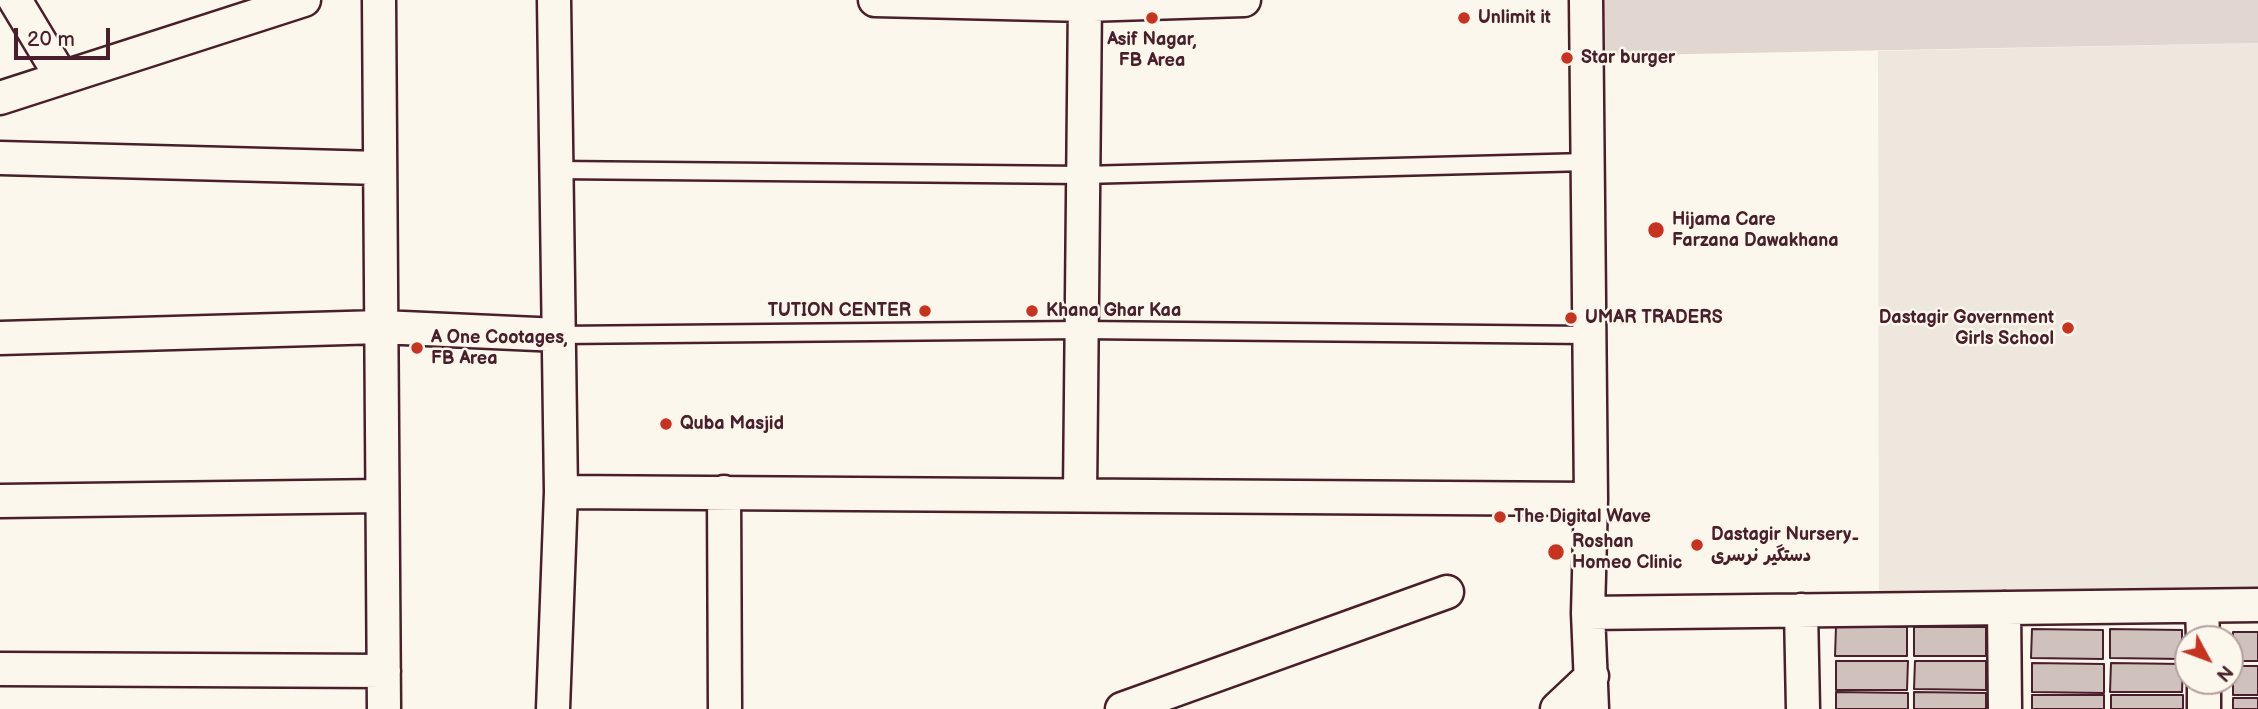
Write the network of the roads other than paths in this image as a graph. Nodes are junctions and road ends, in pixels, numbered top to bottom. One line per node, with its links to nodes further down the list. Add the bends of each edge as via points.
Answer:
1 (15, 0): 10 (street)
2 (304, 0): 9 (street)
3 (380, 0): 14 (street)
4 (554, 0): 15 (street)
5 (875, 0): 8 (street)
6 (1244, 0): 8 (street)
7 (1586, 0): 13 (street)
8 (1085, 2): 16 (street)
9 (261, 6): 10 (street)
10 (62, 78): 11 (street)
11 (0, 98)
12 (0, 158): 14 (street)
13 (1587, 162): 16 (lane); 20 (street)
14 (380, 168): 17 (street)
15 (556, 170): 16 (lane); 19 (street)
16 (1083, 175): 18 (street)
17 (381, 327): 19 (street); 21 (street); 25 (street)
18 (1082, 330): 19 (lane); 20 (lane); 24 (street)
19 (559, 335): 22 (street)
20 (1589, 335): 26 (street)
21 (0, 338)
22 (561, 492): 23 (street); 39 (street)
23 (724, 492): 24 (street); 40 (street)
24 (1080, 495): 26 (street)
25 (382, 496): 27 (street); 36 (street)
26 (1591, 499): 33 (street)
27 (0, 501)
28 (1447, 592): 41 (street)
29 (2258, 605): 30 (street)
30 (2202, 606): 31 (street); 34 (street)
31 (2004, 608): 32 (street); 45 (street)
32 (1801, 610): 33 (street); 44 (street)
33 (1588, 612): 37 (street)
34 (2203, 625)
35 (0, 669): 36 (street)
36 (384, 671): 38 (street)
37 (1592, 676): 42 (street); 43 (street)
38 (384, 709)
39 (553, 709)
40 (725, 709)
41 (1122, 709)
42 (1557, 709)
43 (1592, 709)
44 (1803, 709)
45 (2006, 709)

